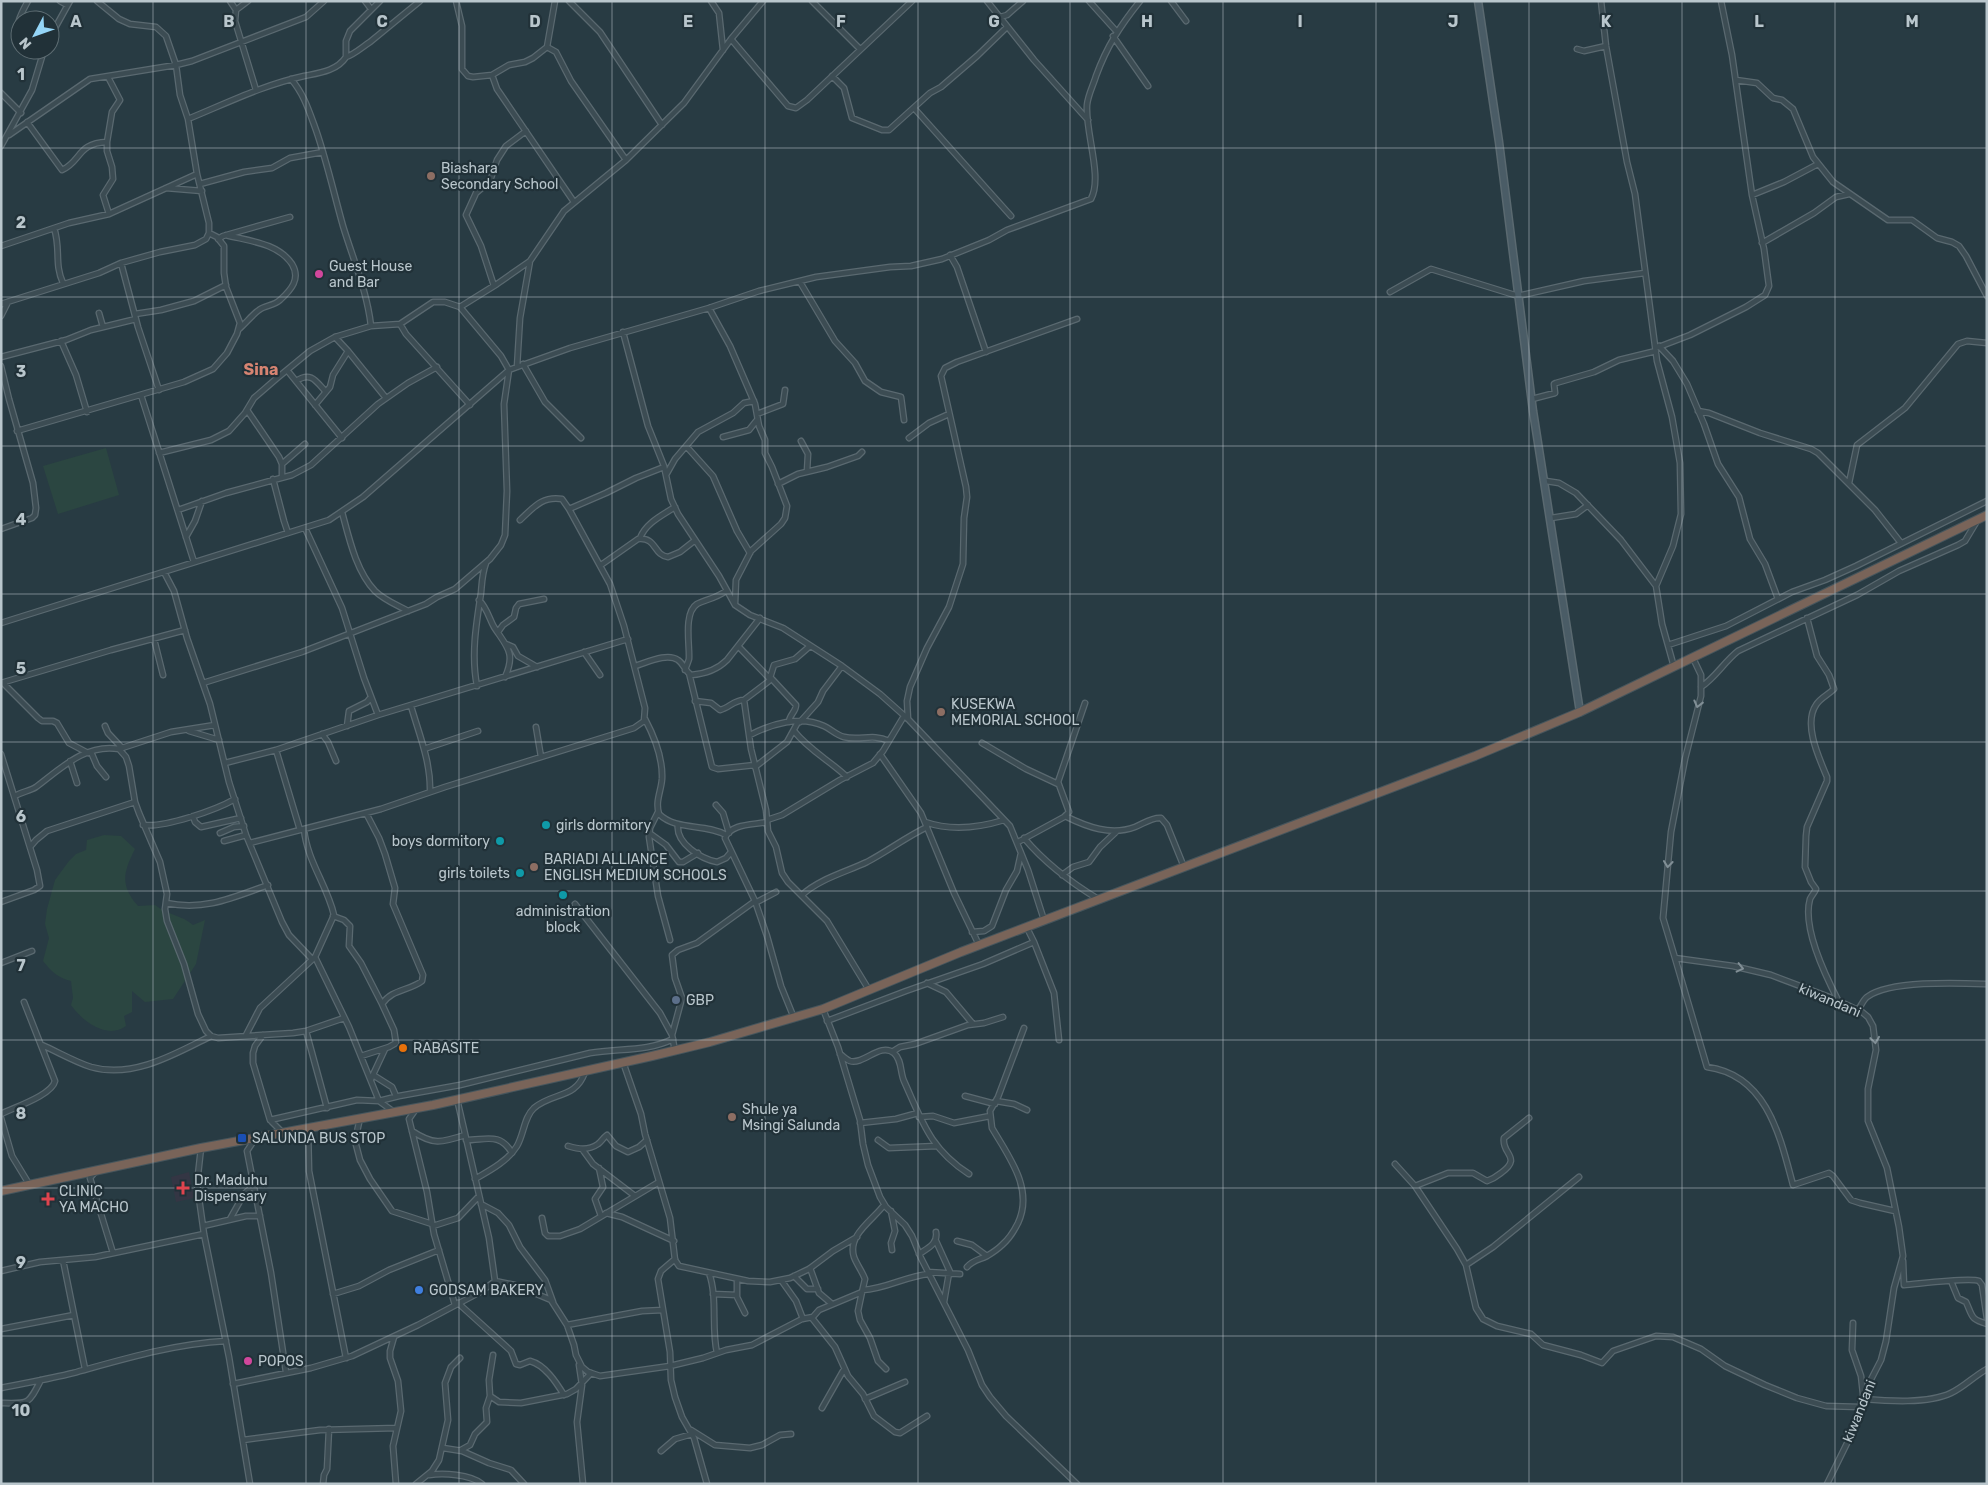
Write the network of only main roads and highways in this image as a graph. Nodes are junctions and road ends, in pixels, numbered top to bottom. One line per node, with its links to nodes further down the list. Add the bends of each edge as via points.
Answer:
1 (1987, 515): 2 (highway, via 1580,712 1475,756 1098,899 823,1009 675,1051 416,1108 201,1148)
2 (1, 1191)

